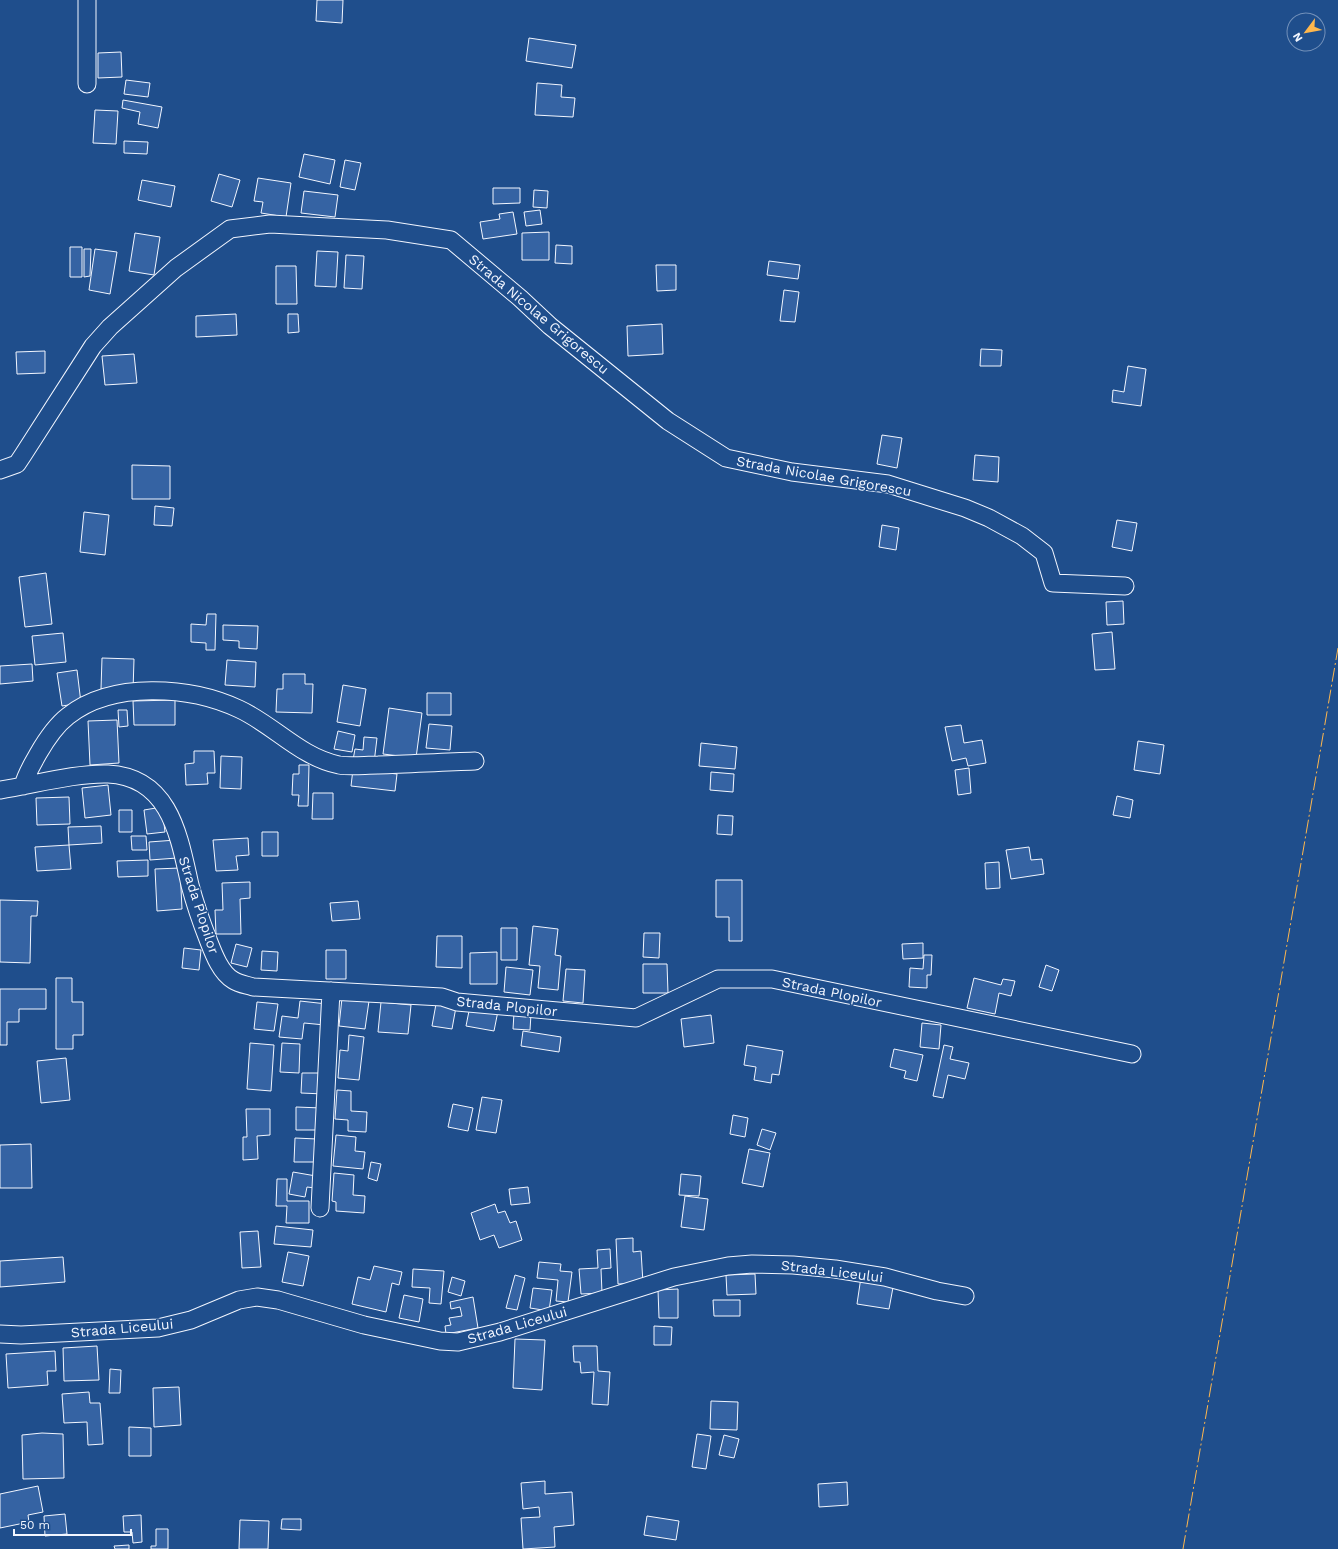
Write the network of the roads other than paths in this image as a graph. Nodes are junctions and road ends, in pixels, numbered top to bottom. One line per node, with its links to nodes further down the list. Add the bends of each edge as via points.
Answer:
1 (87, 0): 2 (street)
2 (87, 84)
3 (0, 470): 4 (street, Strada Nicolae Grigorescu, via 17,464 94,346 110,327 176,268 230,229 270,224 387,230 451,240 550,326 668,421 726,458 792,472 888,484 938,499 989,518 1022,536 1044,554 1053,583)
4 (1125, 586)
5 (475, 761): 6 (street, via 339,765 307,754 239,708 188,692 148,691 103,697 68,716 46,741 26,775)
6 (23, 786): 7 (street, Strada Plopilor); 8 (street, Strada Plopilor, via 108,774 137,780 149,787 162,800 171,818 208,937 215,957 224,971 233,980 253,987)
7 (0, 790)
8 (331, 991): 9 (street, Strada Plopilor, via 442,997 457,1002 636,1018 718,979 772,979); 10 (street)
9 (1132, 1054)
10 (320, 1208)
11 (964, 1296): 12 (street, Strada Liceului, via 885,1277 835,1269 752,1264 674,1277 500,1332 458,1342 440,1341 364,1326 278,1300 257,1297 239,1300 191,1320 158,1328)
12 (0, 1334)

